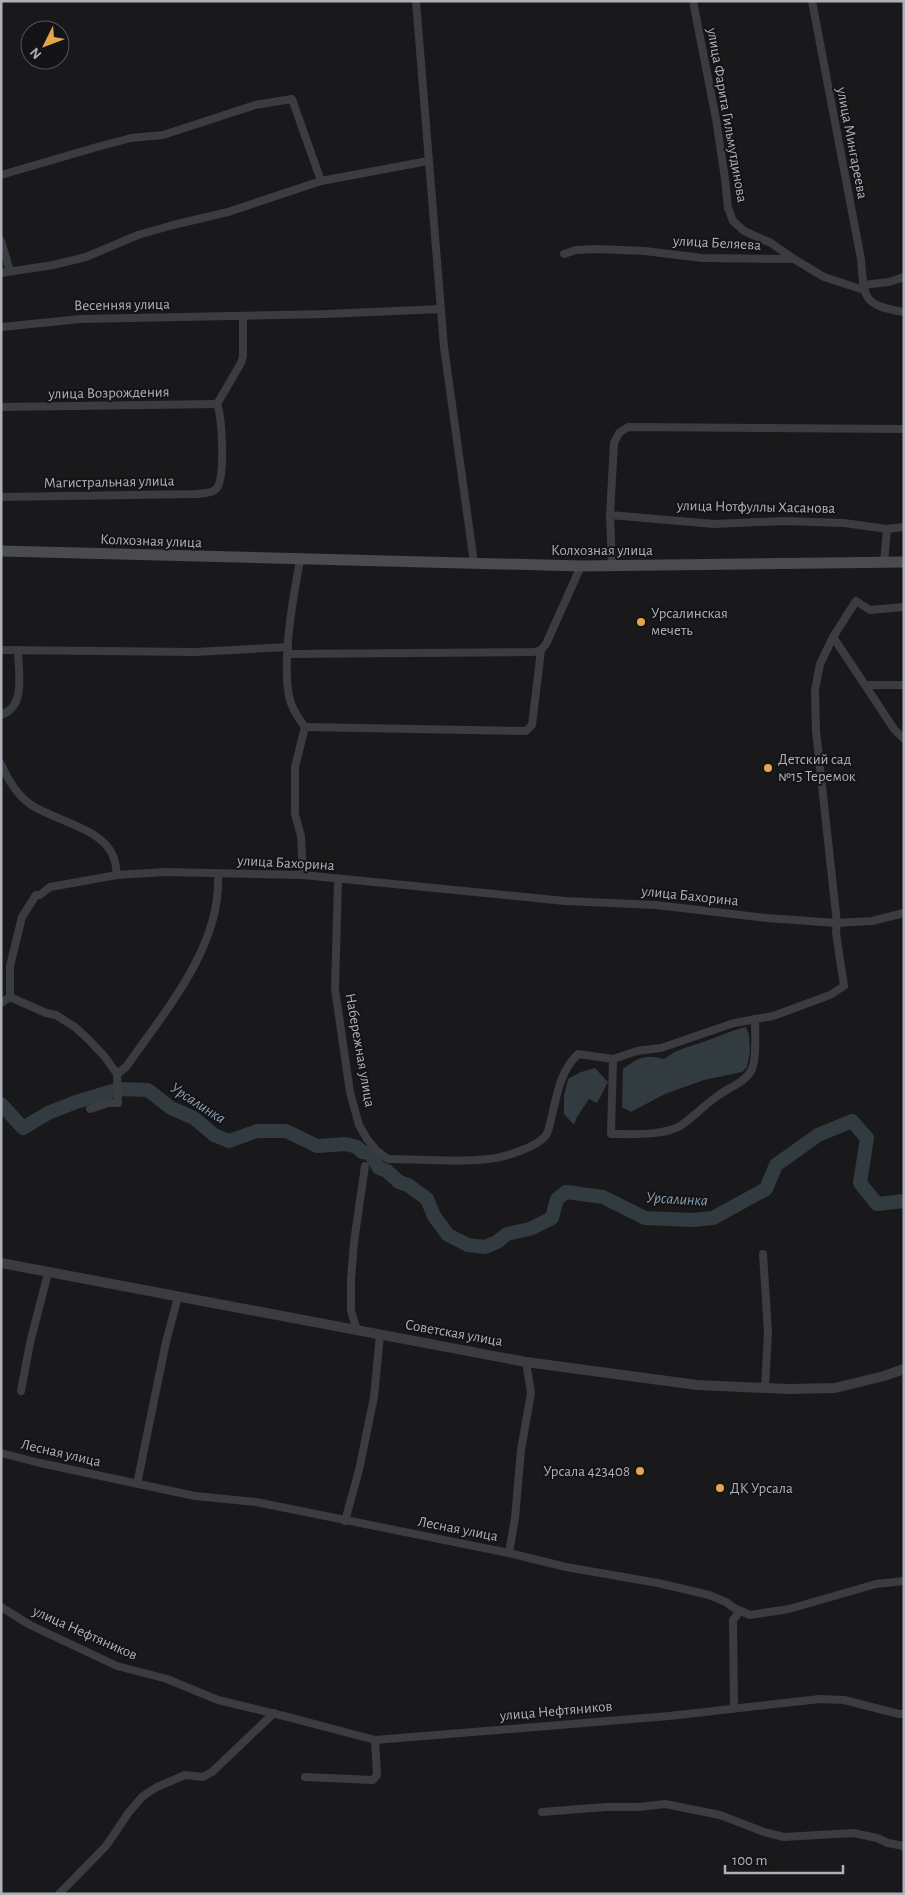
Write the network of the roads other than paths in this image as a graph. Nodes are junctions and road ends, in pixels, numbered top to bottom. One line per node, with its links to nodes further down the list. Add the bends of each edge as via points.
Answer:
1 (416, 1): 4 (street)
2 (693, 1): 9 (street, улица Фарита Гильмутдинова, via 716,119 728,208 733,221 744,231)
3 (812, 1): 13 (street, улица Мингареева)
4 (428, 161): 6 (street); 14 (street)
5 (1, 175): 6 (street, via 130,138 163,135 254,105 292,98)
6 (321, 181): 10 (street, via 228,212 138,235 86,257)
7 (1, 241): 10 (street)
8 (564, 254): 9 (street, улица Беляева, via 597,249 702,258)
9 (794, 259): 13 (street, via 824,277)
10 (10, 272): 11 (street)
11 (1, 273)
12 (904, 277): 13 (street)
13 (863, 287): 15 (street, via 873,304)
14 (441, 309): 16 (street, Весенняя улица); 28 (street)
15 (904, 312)
16 (243, 316): 17 (street, Весенняя улица, via 81,319); 18 (street, via 243,356)
17 (1, 327)
18 (218, 404): 19 (street, улица Возрождения); 21 (street, Магистральная улица, via 222,471 216,489 208,493)
19 (1, 407)
20 (904, 429): 22 (street, via 628,427 619,432 614,443)
21 (1, 497)
22 (610, 515): 24 (street, улица Нотфуллы Хасанова, via 714,524 844,523); 31 (street)
23 (904, 528): 24 (street, улица Нотфуллы Хасанова)
24 (888, 529): 29 (street)
25 (1, 552): 26 (main road, Колхозная улица)
26 (300, 560): 28 (main road, Колхозная улица); 36 (street)
27 (904, 562): 29 (main road, Колхозная улица)
28 (474, 563): 30 (main road, Колхозная улица)
29 (884, 563): 31 (main road, Колхозная улица)
30 (581, 566): 31 (main road, Колхозная улица); 37 (street)
31 (612, 566)
32 (904, 607): 33 (street, via 870,610 856,601)
33 (833, 637): 38 (street); 49 (street, via 820,664 815,690 816,731)
34 (1, 650): 35 (street)
35 (18, 650): 36 (street); 40 (street, via 16,704 11,711)
36 (288, 650): 37 (street); 41 (street, via 289,696)
37 (541, 650): 41 (street, via 532,725 526,731)
38 (865, 685): 39 (street); 42 (street)
39 (904, 685)
40 (1, 715)
41 (305, 727): 46 (street, via 295,767 295,814 301,836)
42 (904, 739)
43 (1, 764): 45 (street, via 16,791 30,804 102,841 113,855)
44 (218, 874): 45 (street, улица Бахорина, via 165,872); 46 (street, улица Бахорина); 54 (street, via 217,900 210,929 184,984 126,1067)
45 (117, 875): 50 (street, улица Бахорина, via 50,887 36,895 22,917 10,966)
46 (303, 875): 47 (street, улица Бахорина)
47 (338, 880): 49 (street, улица Бахорина); 53 (street, Набережная улица, via 335,989 350,1092 359,1125 377,1151 388,1159 489,1159 533,1145 548,1134 559,1088 570,1061 578,1054)
48 (904, 913): 49 (street, улица Бахорина, via 872,921)
49 (837, 923): 52 (street, via 844,986 830,995 773,1016)
50 (10, 997): 51 (street); 54 (street, via 66,1020 89,1040)
51 (1, 1003)
52 (755, 1019): 53 (street); 53 (street, via 754,1062 748,1075 678,1128 611,1134)
53 (613, 1059)
54 (117, 1074): 55 (street, via 118,1103)
55 (90, 1109)
56 (364, 1166): 61 (street, via 351,1279 351,1311)
57 (763, 1254): 65 (street, via 768,1332)
58 (1, 1263): 59 (street, Советская улица)
59 (48, 1273): 60 (street, Советская улица); 66 (street)
60 (178, 1297): 61 (street, Советская улица); 68 (street)
61 (357, 1330): 62 (street, Советская улица)
62 (380, 1336): 63 (street, Советская улица); 69 (street, via 374,1397)
63 (526, 1362): 65 (street, Советская улица, via 697,1385); 70 (street, via 531,1393)
64 (904, 1369): 65 (street, Советская улица, via 834,1388)
65 (765, 1388)
66 (21, 1391)
67 (1, 1454): 68 (street, Лесная улица)
68 (137, 1484): 69 (street, Лесная улица, via 195,1496 256,1502)
69 (345, 1521): 70 (street, Лесная улица)
70 (509, 1552): 73 (street, Лесная улица, via 566,1567 710,1595)
71 (904, 1581): 73 (street, Лесная улица, via 876,1584 789,1609 750,1615)
72 (1, 1607): 75 (street, улица Нефтяников, via 30,1625 117,1666 167,1679 218,1700)
73 (740, 1611): 74 (street, via 732,1620)
74 (734, 1708): 76 (street, улица Нефтяников, via 820,1699 844,1700); 77 (street, улица Нефтяников)
75 (274, 1713): 77 (street, улица Нефтяников); 81 (street, via 212,1772 203,1777 185,1775 143,1796 106,1846)
76 (904, 1714)
77 (375, 1740): 78 (street, via 377,1775 373,1780)
78 (305, 1777)
79 (542, 1812): 80 (street, via 665,1804 720,1815 784,1837 853,1832)
80 (904, 1846)
81 (59, 1894)

